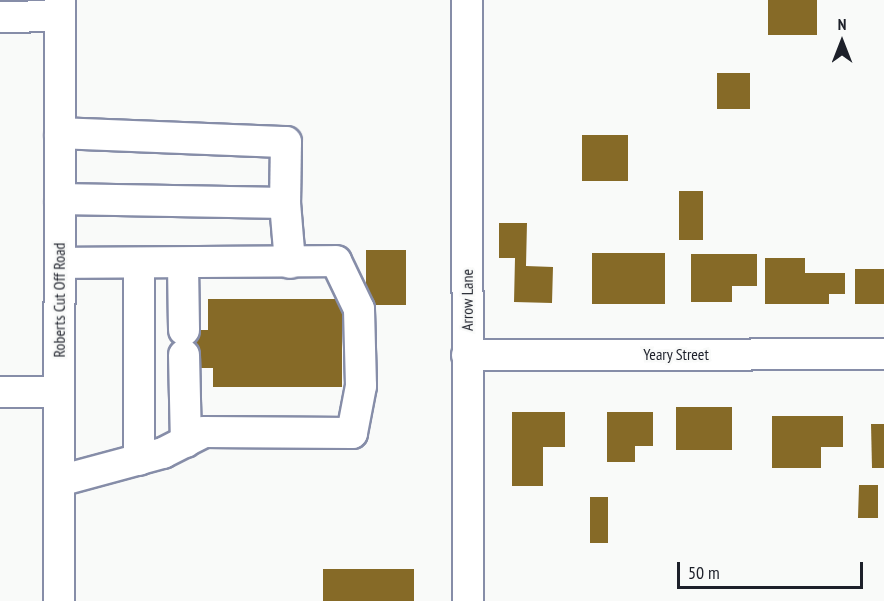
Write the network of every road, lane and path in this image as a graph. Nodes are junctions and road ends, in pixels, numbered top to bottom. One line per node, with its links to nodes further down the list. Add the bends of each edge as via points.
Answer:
1 (467, 0): 12 (street, Arrow Lane)
2 (60, 8): 3 (street); 4 (street, Roberts Cut Off Road)
3 (0, 17)
4 (60, 133): 5 (street, Roberts Cut Off Road); 6 (street, via 286,142)
5 (60, 199): 6 (street); 7 (street, Roberts Cut Off Road)
6 (285, 202): 8 (street)
7 (60, 263): 9 (street); 14 (street, Roberts Cut Off Road)
8 (290, 263): 10 (street); 15 (street, via 336,261 359,309 361,386 352,433 204,432)
9 (139, 265): 10 (street); 16 (street)
10 (183, 265): 15 (street)
11 (884, 354): 12 (street, Yeary Street)
12 (467, 355): 19 (street, Arrow Lane)
13 (0, 392): 14 (street)
14 (59, 392): 17 (street, Roberts Cut Off Road)
15 (186, 441): 16 (street)
16 (139, 460): 17 (street)
17 (59, 481): 18 (street, Roberts Cut Off Road)
18 (59, 601)
19 (468, 601)

